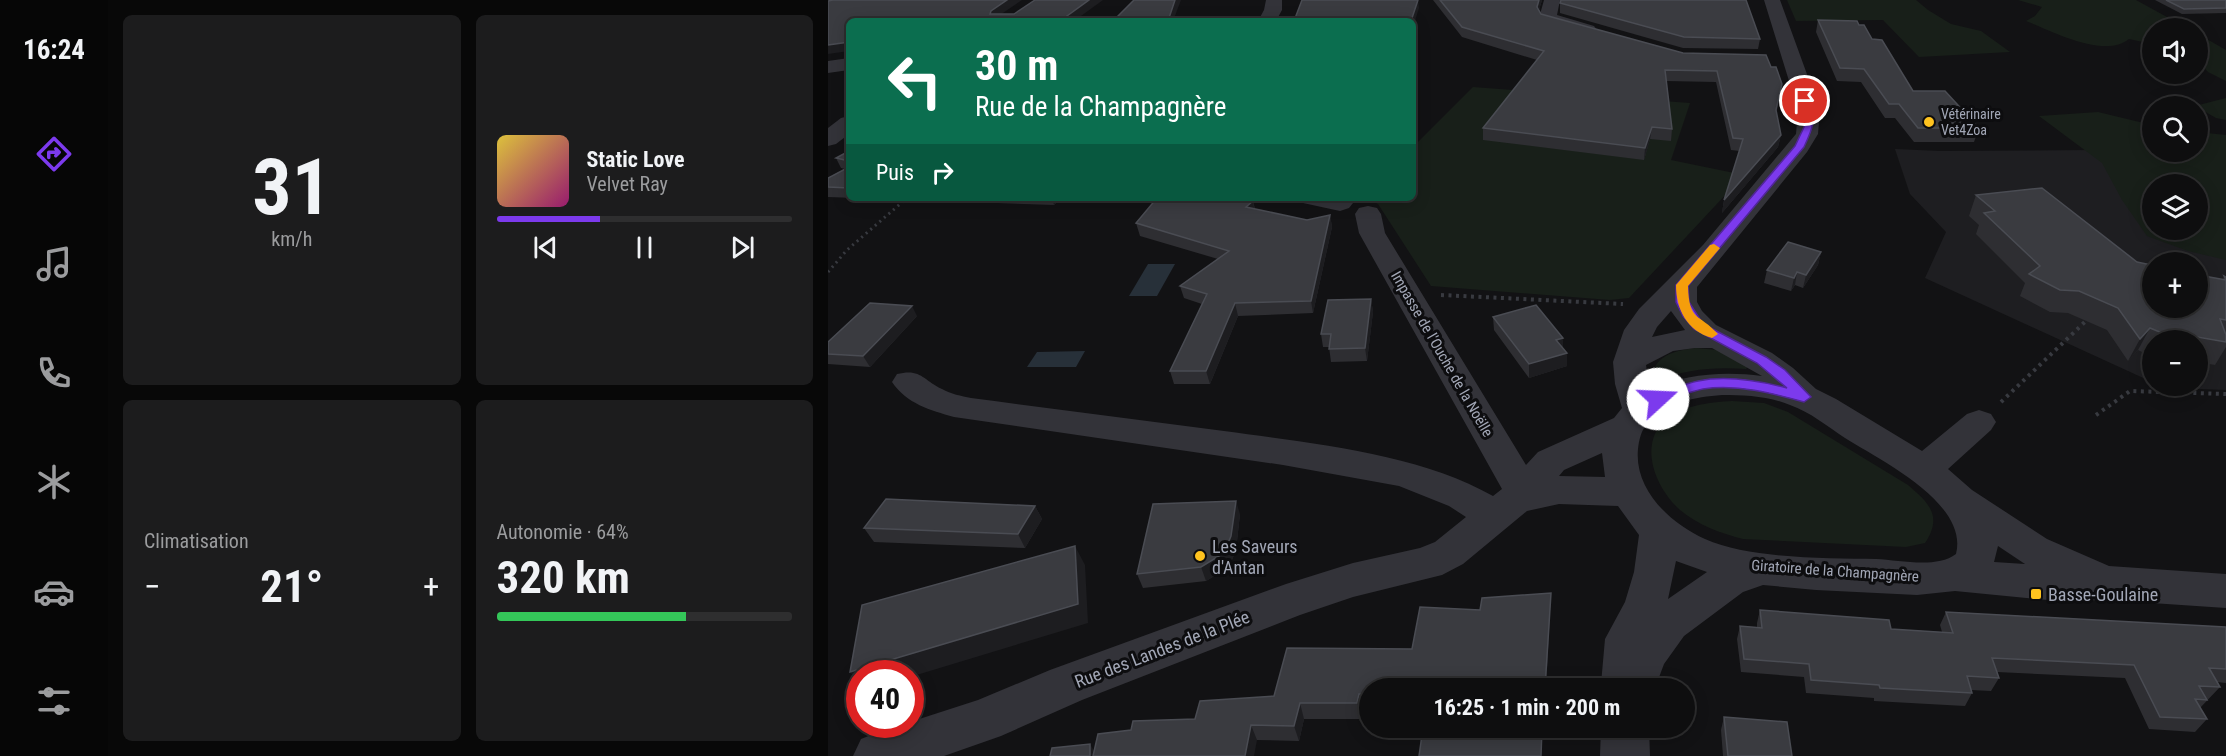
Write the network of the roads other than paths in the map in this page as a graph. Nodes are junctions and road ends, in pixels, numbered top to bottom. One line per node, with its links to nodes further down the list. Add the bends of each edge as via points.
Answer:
1 (1274, 0): 4 (street)
2 (1552, 0): 5 (street, via 1548,18)
3 (1772, 0): 9 (street, via 1781,58 1809,110 1807,134)
4 (1269, 18)
5 (1605, 35)
6 (846, 64): 7 (street)
7 (828, 67)
8 (1325, 201): 19 (street, Impasse de l'Ouche de la Noëlle, via 1354,208 1371,233 1409,298)
9 (1682, 285): 10 (street, via 1682,302 1689,316); 11 (street, via 1652,312 1635,338)
10 (1721, 339): 11 (street, via 1665,341); 13 (street, via 1762,360)
11 (1629, 362): 14 (street)
12 (909, 382): 19 (street, via 920,393 942,403 971,409 1284,452 1405,474 1462,496)
13 (1804, 397): 14 (street, via 1747,384 1700,385 1658,399); 16 (street)
14 (1633, 418): 17 (street, Giratoire de la Champagnère, via 1619,449 1621,470); 19 (street, via 1551,461)
15 (1979, 422): 16 (street)
16 (1923, 471): 18 (street)
17 (1630, 492): 19 (street, via 1559,490); 20 (street, Giratoire de la Champagnère)
18 (1956, 497): 22 (street, via 1975,529 1978,552 1970,566); 23 (street, via 2033,550)
19 (1511, 502): 28 (street, Rue des Landes de la Plée, via 1449,553 1428,563 1353,580 1286,602 984,720)
20 (1659, 530): 21 (street, Giratoire de la Champagnère, via 1703,555); 25 (street, via 1655,572 1645,606 1627,639)
21 (1765, 568): 22 (street, Giratoire de la Champagnère, via 1849,575); 26 (street, via 1728,580 1669,623 1645,654)
22 (1956, 575): 23 (street, via 2058,584)
23 (2107, 583): 24 (street)
24 (2226, 591)
25 (1625, 678)
26 (1636, 678)
27 (1625, 738): 29 (street)
28 (879, 756)
29 (1625, 756)

